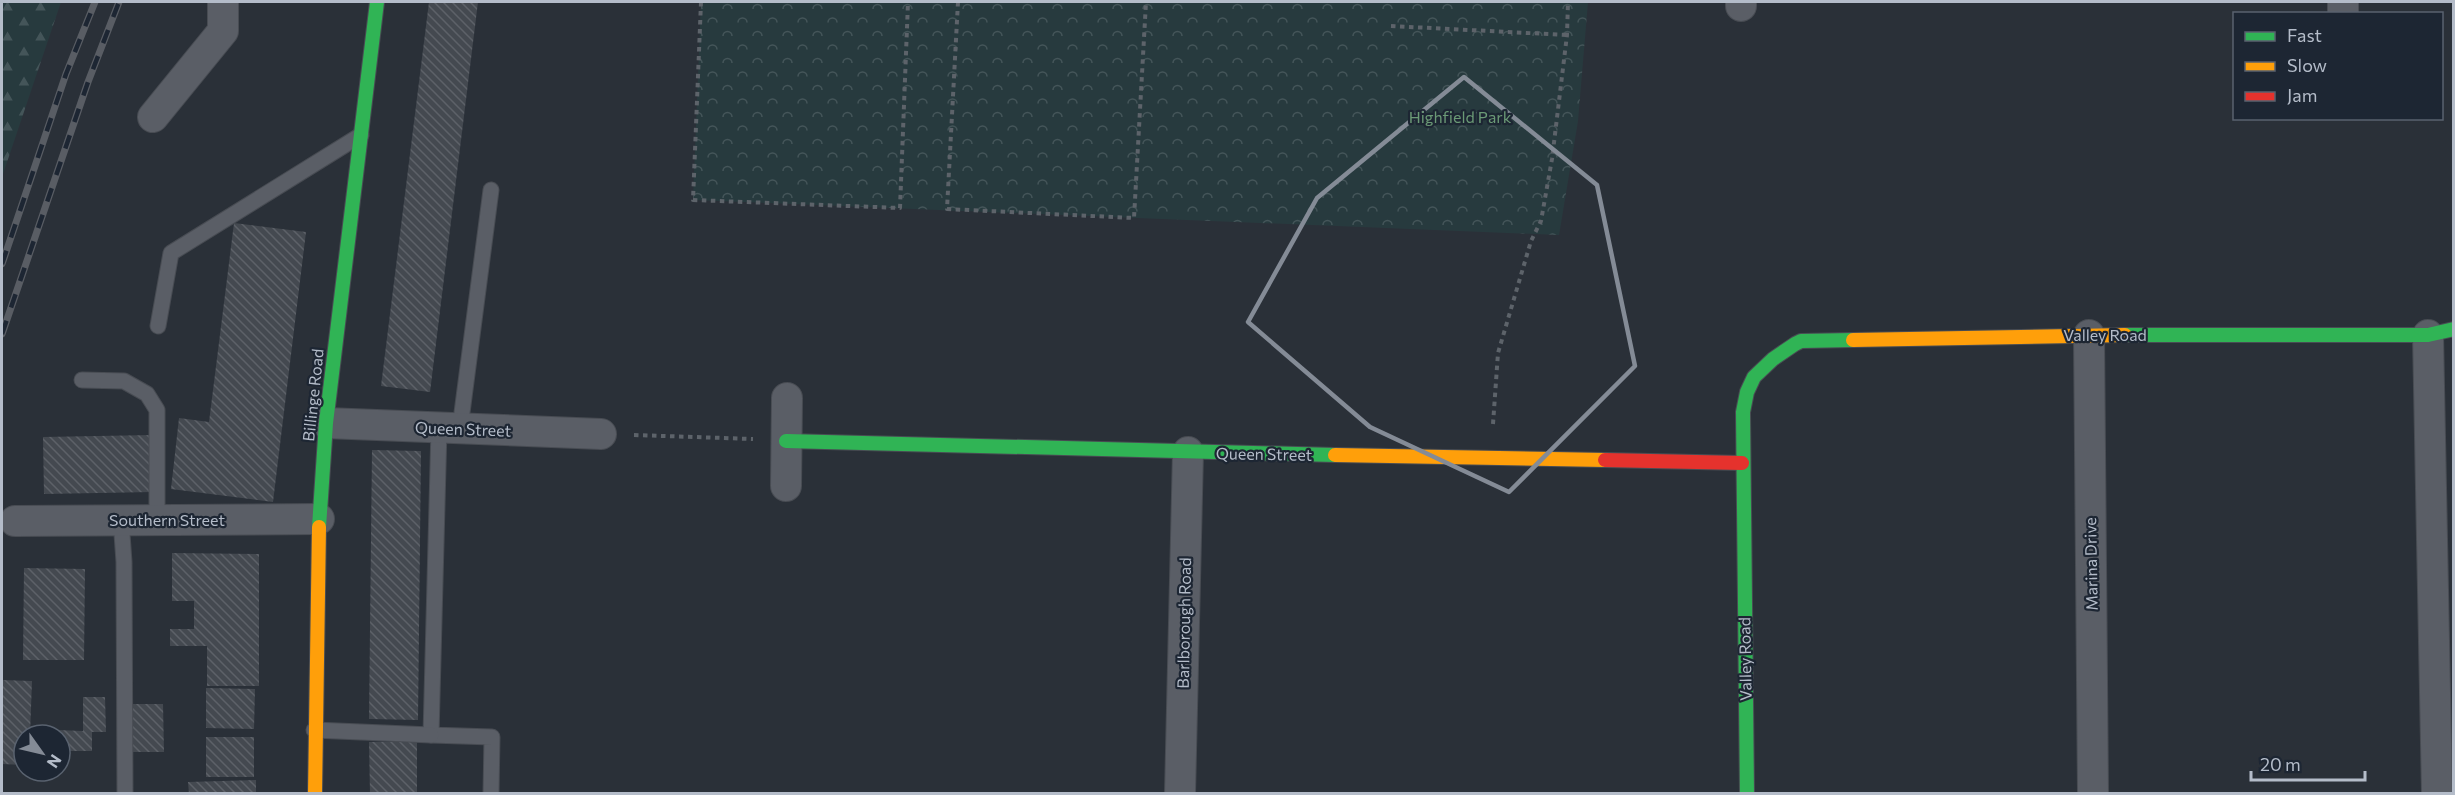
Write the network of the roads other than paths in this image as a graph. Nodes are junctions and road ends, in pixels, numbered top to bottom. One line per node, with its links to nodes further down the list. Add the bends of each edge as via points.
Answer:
1 (224, 2): 3 (street, via 223,31)
2 (376, 2): 4 (street, Billinge Road)
3 (153, 117)
4 (361, 135): 6 (lane, via 171,253); 11 (street, Billinge Road)
5 (491, 190): 12 (lane)
6 (158, 326)
7 (2441, 332): 8 (street, Valley Road); 23 (street, Valley Road)
8 (2089, 335): 16 (street, Valley Road, via 1801,341 1779,353 1750,381 1743,409); 30 (street, Marina Drive)
9 (82, 380): 20 (lane, via 124,381 147,394 157,410)
10 (788, 398): 14 (street)
11 (326, 423): 12 (street, Queen Street); 18 (street, Billinge Road)
12 (450, 428): 13 (street, Queen Street); 24 (lane)
13 (601, 434)
14 (786, 441): 15 (street, Queen Street); 17 (street)
15 (1188, 452): 16 (street, Queen Street); 28 (street, Barlborough Road)
16 (1742, 463): 29 (street, Valley Road)
17 (786, 486)
18 (319, 519): 20 (street, Southern Street); 22 (street, Billinge Road)
19 (121, 520): 20 (street, Southern Street); 21 (street, Southern Street); 25 (lane)
20 (157, 520)
21 (15, 521)
22 (314, 729): 24 (lane); 26 (street, Billinge Road)
23 (2445, 730): 31 (street, Valley Road)
24 (431, 735): 27 (lane, via 492,737)
25 (125, 794)
26 (315, 794)
27 (491, 794)
28 (1180, 794)
29 (1747, 794)
30 (2093, 794)
31 (2436, 794)

